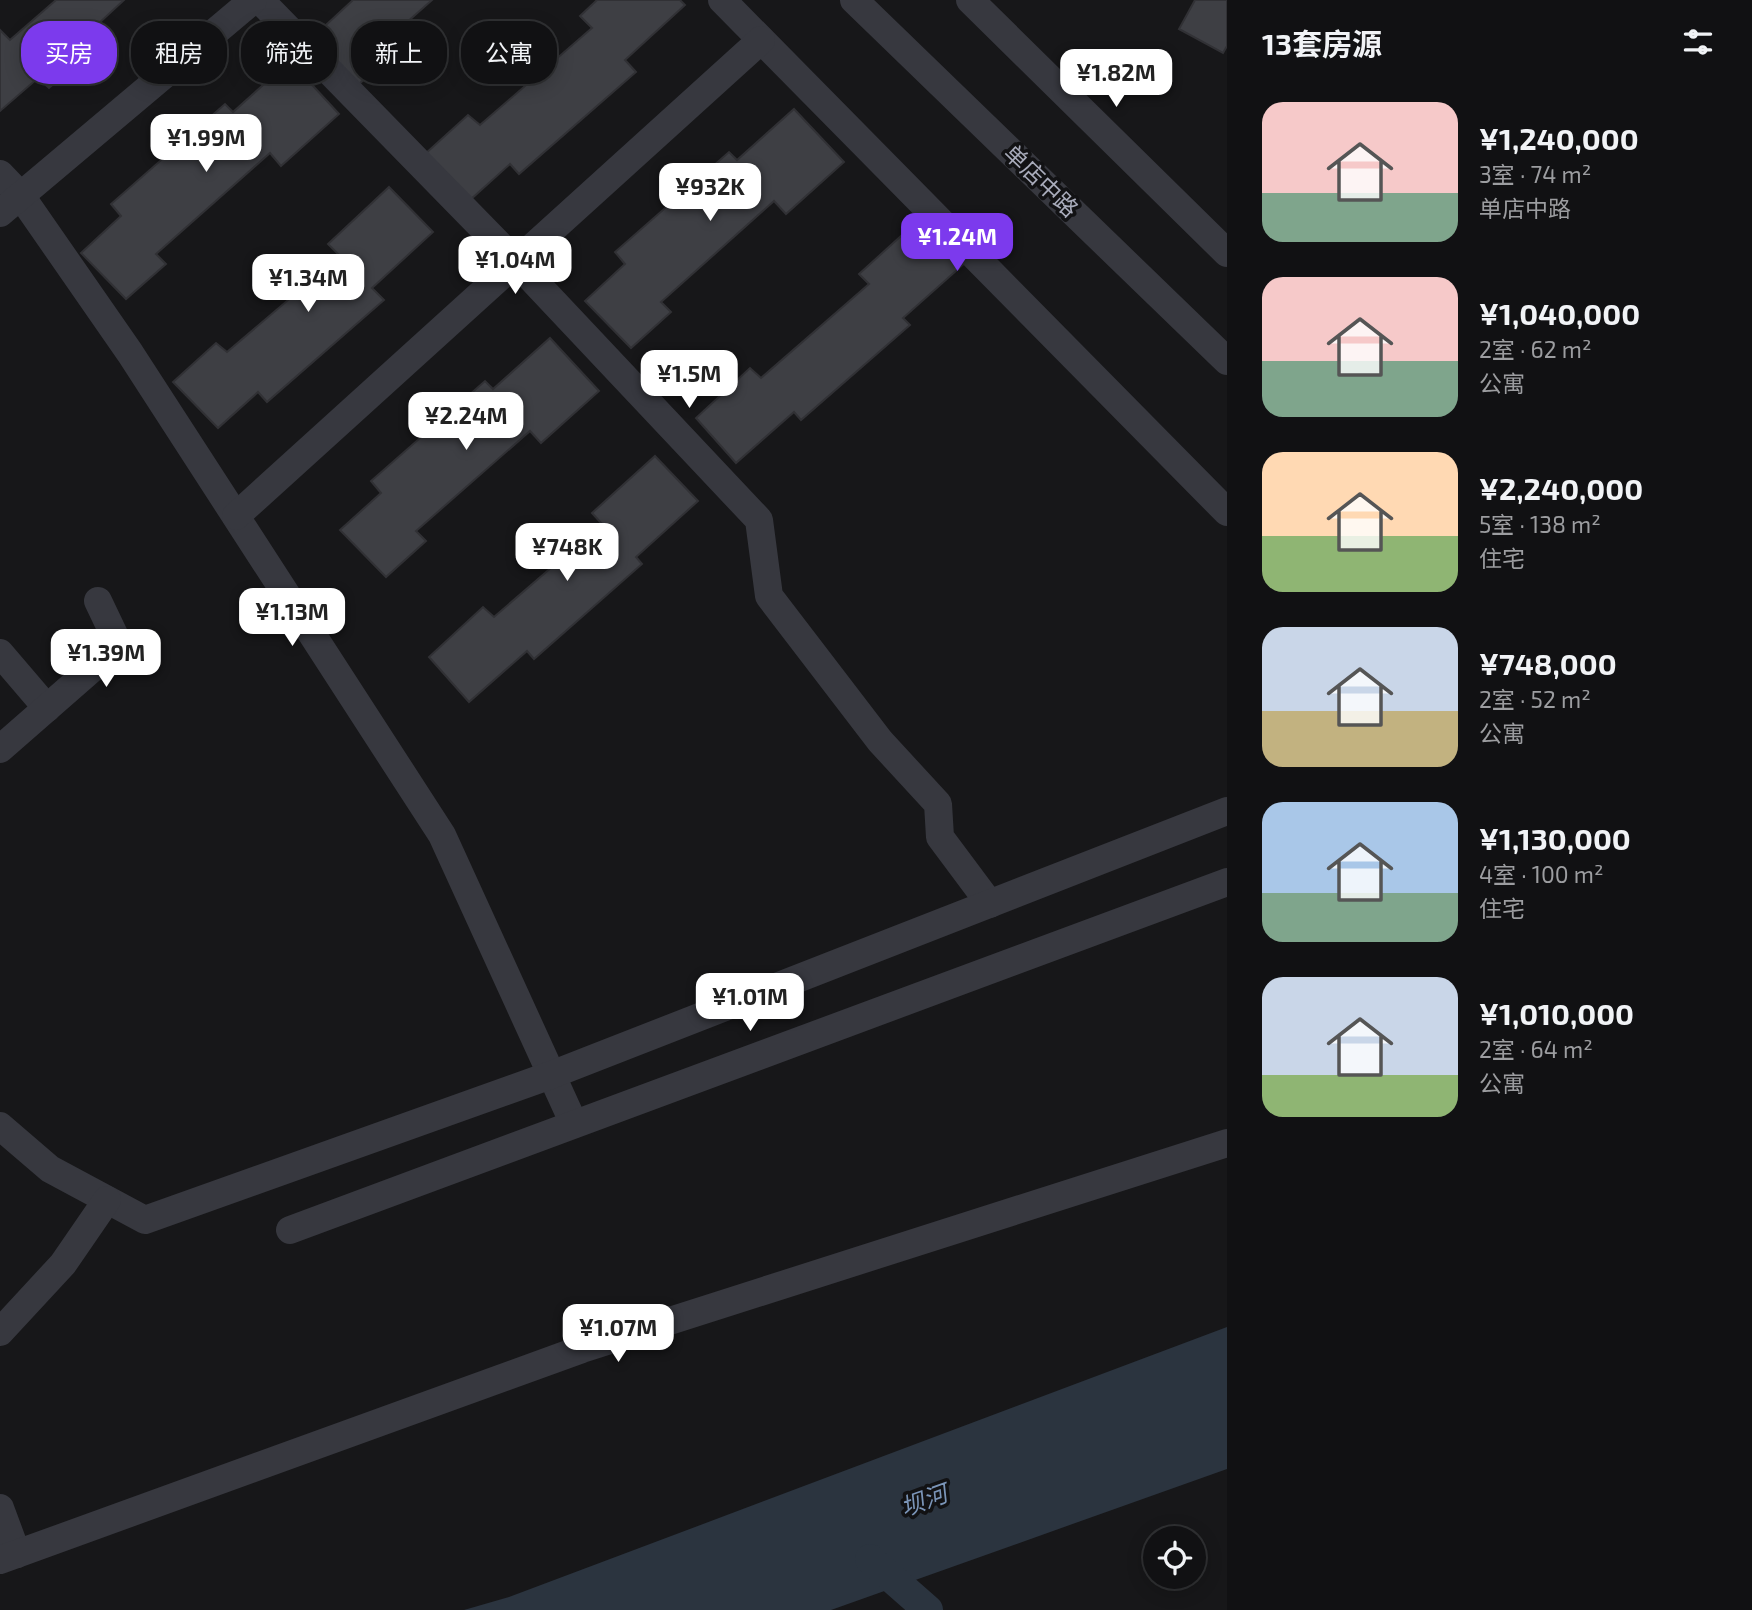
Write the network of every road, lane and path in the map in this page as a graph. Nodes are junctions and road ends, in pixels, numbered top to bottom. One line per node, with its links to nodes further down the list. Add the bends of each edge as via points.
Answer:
1 (253, 0): 8 (street)
2 (260, 0): 10 (street)
3 (722, 0): 6 (street)
4 (854, 0): 11 (street, 单店中路)
5 (970, 0): 9 (street)
6 (761, 40): 10 (street); 12 (street)
7 (0, 174): 8 (street)
8 (10, 204): 13 (street, via 130,353)
9 (1227, 253)
10 (516, 262): 13 (street); 20 (street, via 759,520 769,596 880,741 938,804 940,837)
11 (1227, 362)
12 (1227, 512)
13 (236, 516): 21 (street, via 442,835)
14 (98, 601): 16 (street, via 119,645)
15 (0, 653): 16 (street)
16 (47, 708): 17 (street)
17 (0, 749)
18 (1227, 811): 20 (street)
19 (1227, 882): 22 (street)
20 (989, 904): 21 (street)
21 (551, 1075): 22 (street); 25 (street, via 145,1220)
22 (574, 1124): 26 (street)
23 (0, 1126): 25 (street, via 50,1169)
24 (1227, 1143): 29 (street, via 582,1349)
25 (107, 1200): 27 (street, via 63,1264)
26 (290, 1230)
27 (0, 1332)
28 (0, 1508): 29 (street)
29 (8, 1557)

